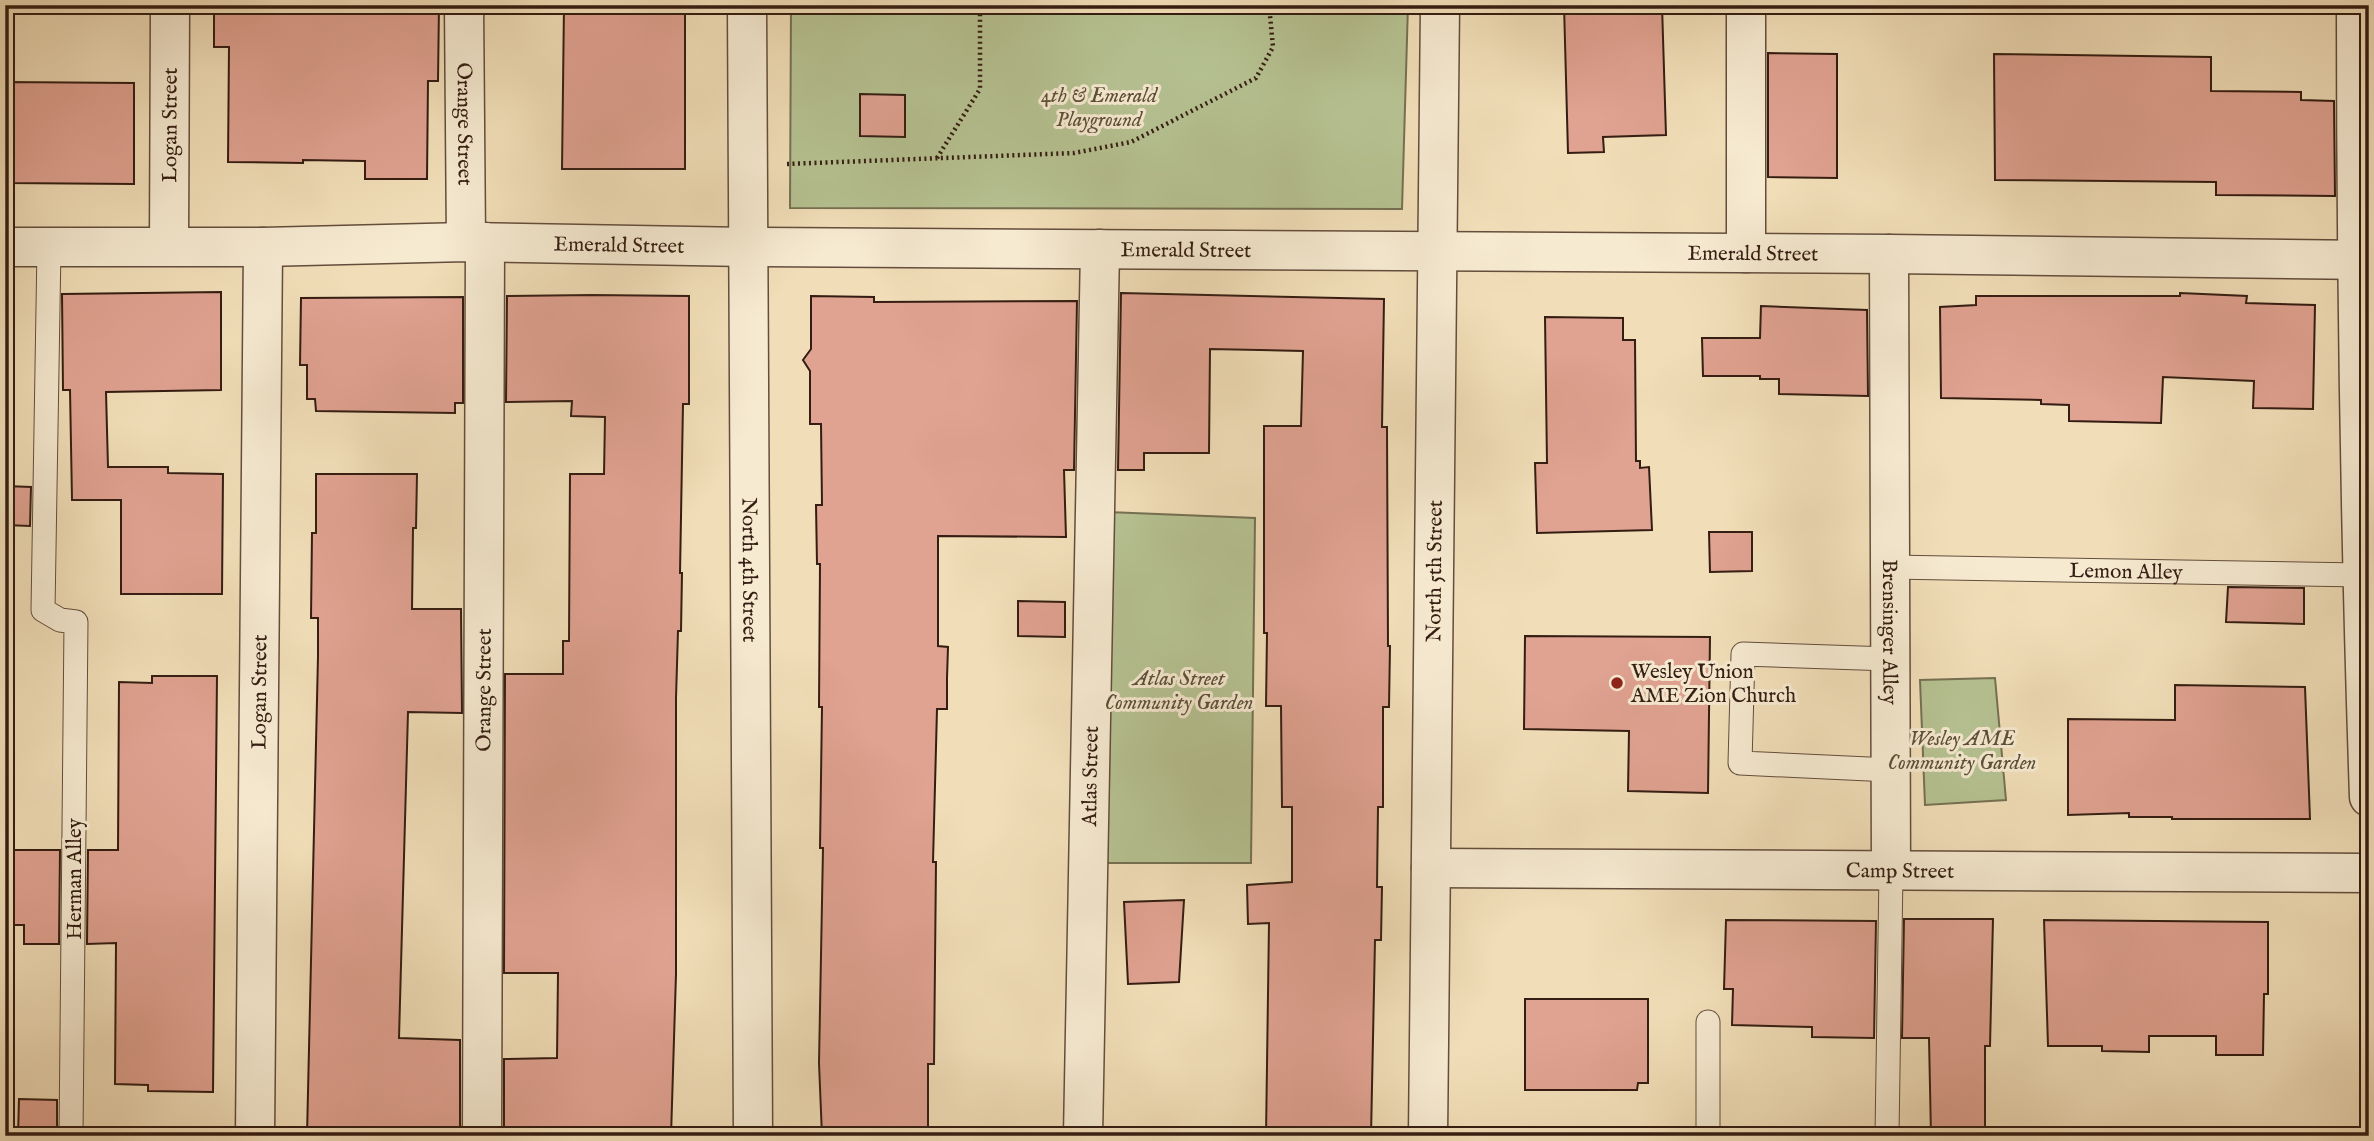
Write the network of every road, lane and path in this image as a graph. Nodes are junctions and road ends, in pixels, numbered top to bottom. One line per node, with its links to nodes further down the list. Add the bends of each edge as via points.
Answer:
1 (170, 5): 12 (street, Logan Street)
2 (464, 5): 11 (street, Orange Street)
3 (747, 5): 10 (street, North 4th Street)
4 (980, 5): 9 (path, via 980,89)
5 (1269, 5): 9 (path, via 1273,47 1256,78 1131,142 1074,153)
6 (1440, 5): 18 (street, North 5th Street)
7 (1746, 5): 19 (street)
8 (2356, 5): 21 (street)
9 (937, 158): 10 (path)
10 (747, 166): 16 (street, North 4th Street)
11 (475, 242): 15 (street, Emerald Street); 16 (street, Emerald Street); 33 (street, Orange Street)
12 (169, 246): 14 (street, Emerald Street); 15 (street, Emerald Street)
13 (5, 247): 14 (street, Emerald Street)
14 (49, 247): 31 (lane, Herman Alley, via 43,610 60,620 76,622)
15 (263, 247): 32 (street, Logan Street)
16 (747, 247): 17 (street, Emerald Street); 34 (street, North 4th Street)
17 (1100, 249): 18 (street, Emerald Street); 35 (street, Atlas Street)
18 (1437, 251): 19 (street, Emerald Street); 27 (street, North 5th Street)
19 (1746, 253): 20 (street, Emerald Street)
20 (1889, 254): 21 (street, Emerald Street); 22 (street, Brensinger Alley)
21 (2363, 260): 23 (street)
22 (1890, 567): 23 (lane, Lemon Alley); 24 (street, Brensinger Alley)
23 (2362, 575): 26 (street)
24 (1890, 659): 25 (street, Brensinger Alley); 25 (lane, via 1743,654 1740,763)
25 (1890, 770): 28 (street, Brensinger Alley)
26 (2369, 797)
27 (1432, 868): 28 (street, Camp Street); 36 (street, North 5th Street)
28 (1891, 872): 29 (street, Camp Street); 38 (lane, Brensinger Alley)
29 (2369, 873)
30 (1708, 1023): 37 (lane)
31 (71, 1136)
32 (255, 1136)
33 (482, 1136)
34 (753, 1136)
35 (1083, 1136)
36 (1429, 1136)
37 (1708, 1136)
38 (1887, 1136)

